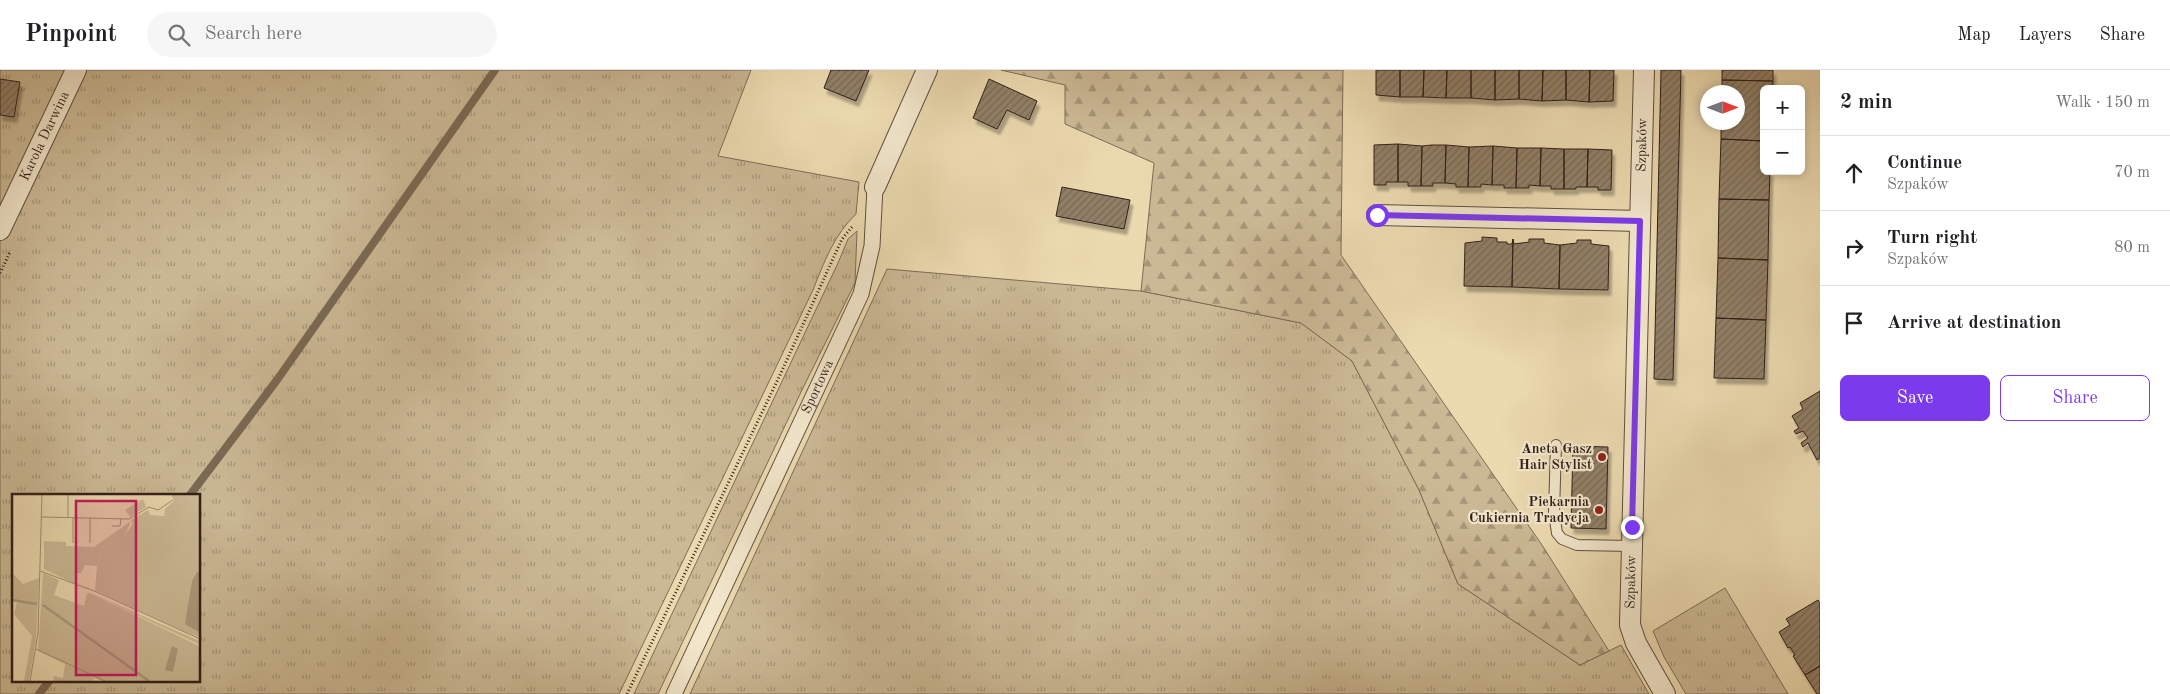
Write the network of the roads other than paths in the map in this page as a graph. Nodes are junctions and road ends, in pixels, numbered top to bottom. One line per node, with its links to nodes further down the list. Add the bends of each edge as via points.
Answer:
1 (76, 70): 7 (street, Karola Darwina)
2 (927, 70): 4 (street, Sportowa)
3 (1644, 70): 6 (street, Szpaków)
4 (875, 188): 10 (street, Sportowa, via 872,246 861,294)
5 (1377, 215): 6 (street)
6 (1640, 221): 9 (street, Szpaków)
7 (0, 230)
8 (1556, 446): 9 (lane, via 1554,513 1557,533 1562,539 1577,545)
9 (1631, 546): 11 (street, Szpaków, via 1630,625 1636,643)
10 (674, 694)
11 (1665, 694)

